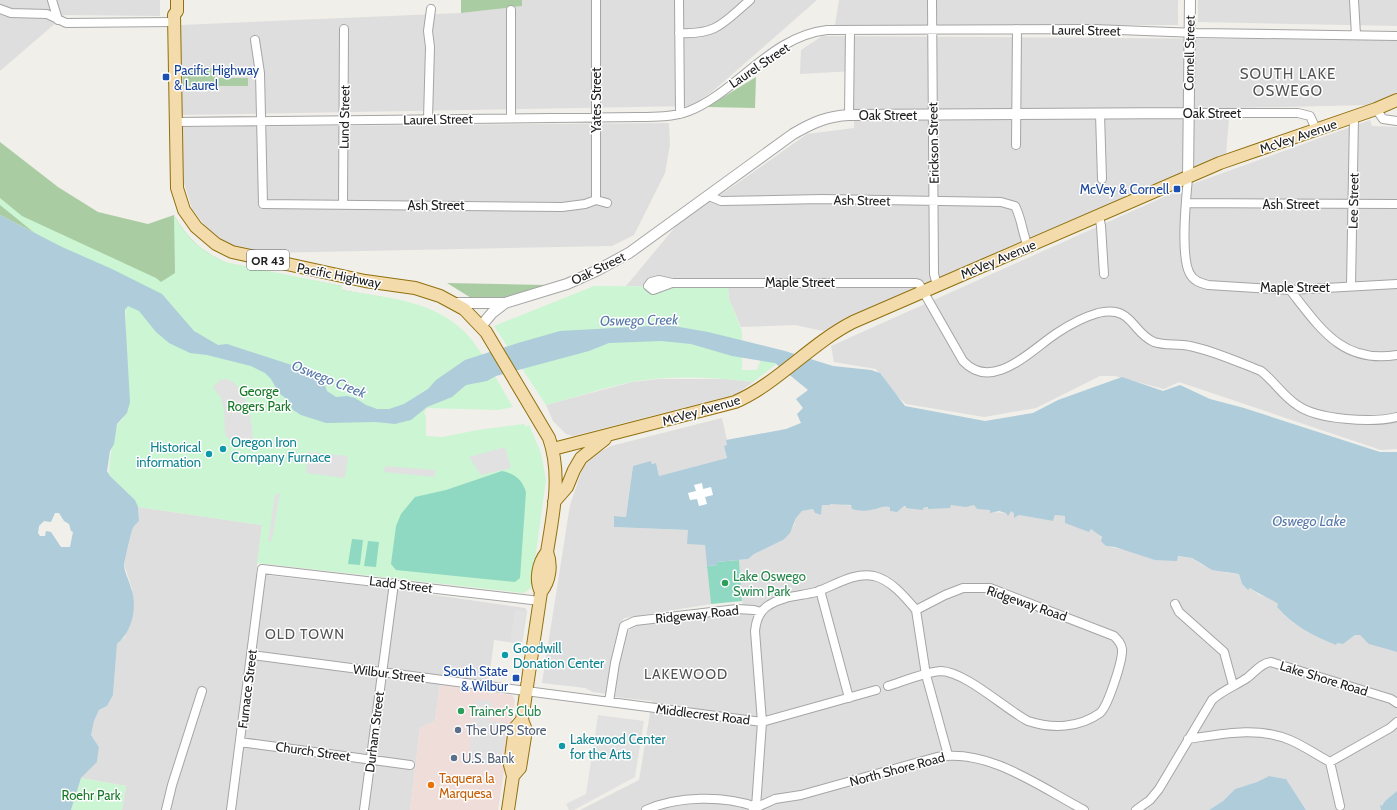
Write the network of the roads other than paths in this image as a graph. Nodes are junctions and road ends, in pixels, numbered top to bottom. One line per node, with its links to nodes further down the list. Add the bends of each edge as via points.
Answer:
1 (52, 0): 14 (street)
2 (170, 0): 13 (main road, Pacific Highway / OR 43, via 170,11)
3 (177, 0): 13 (main road, Pacific Highway / OR 43)
4 (596, 0): 32 (street, Yates Street)
5 (679, 0): 20 (street)
6 (750, 0): 20 (street, via 720,26 710,31)
7 (932, 0): 18 (street, Erickson Street)
8 (1190, 0): 19 (street, Cornell Street)
9 (1354, 0): 21 (street)
10 (0, 9): 14 (street, via 11,13 47,14)
11 (431, 9): 35 (street, via 428,31)
12 (511, 10): 34 (street)
13 (174, 19): 14 (street, via 66,23); 39 (main road, Pacific Highway / OR 43)
14 (58, 20)
15 (344, 29): 36 (street, Lund Street)
16 (1017, 29): 18 (street, Laurel Street); 19 (street, Laurel Street); 28 (street)
17 (850, 30): 18 (street, Laurel Street); 27 (street, Laurel Street, via 820,31 801,37 763,58 706,102); 30 (street)
18 (932, 30): 31 (street, Erickson Street)
19 (1189, 32): 21 (street, Laurel Street); 26 (street, Cornell Street)
20 (679, 33): 27 (street)
21 (1356, 35): 22 (street, Laurel Street)
22 (1397, 36)
23 (255, 40): 37 (street, via 260,74)
24 (1397, 100): 25 (main road, McVey Avenue)
25 (1376, 109): 33 (main road, McVey Avenue); 38 (street, via 1383,119)
26 (1188, 113): 29 (street, Oak Street); 40 (street, Oak Street, via 1304,114 1312,118); 42 (street, Cornell Street)
27 (680, 114): 32 (street, Laurel Street)
28 (1018, 114): 29 (street, Oak Street); 31 (street, Oak Street); 41 (street)
29 (1100, 114): 43 (street)
30 (849, 115): 31 (street, Oak Street); 44 (street, Oak Street, via 827,117 808,125)
31 (932, 115): 46 (street, Erickson Street)
32 (595, 117): 34 (street, Laurel Street); 45 (street, Yates Street)
33 (1354, 117): 40 (main road, McVey Avenue); 50 (street, Lee Street)
34 (511, 118): 35 (street, Laurel Street)
35 (428, 119): 36 (street, Laurel Street)
36 (343, 120): 37 (street, Laurel Street); 49 (street, Lund Street)
37 (260, 121): 39 (street, Laurel Street); 49 (street, Ash Street, via 262,204)
38 (1397, 121)
39 (175, 122): 61 (main road, Pacific Highway / OR 43, via 176,178 180,200 196,227 216,244 245,256 365,281 415,288)
40 (1316, 129): 42 (main road, McVey Avenue, via 1220,163)
41 (1016, 145)
42 (1188, 178): 48 (street); 52 (main road, McVey Avenue)
43 (1102, 179)
44 (709, 196): 46 (street, Ash Street, via 721,201); 62 (street, Oak Street, via 629,253 603,268 567,284)
45 (596, 200): 47 (street, Ash Street); 49 (street, Ash Street, via 585,204 562,206)
46 (933, 201): 53 (street, Ash Street, via 1001,202 1016,206); 57 (street, Erickson Street, via 934,274)
47 (607, 203)
48 (1186, 203): 50 (street, Ash Street); 59 (street, Maple Street, via 1186,258 1190,273 1195,279 1208,285)
49 (343, 204)
50 (1353, 204): 51 (street, Ash Street); 58 (street, Lee Street)
51 (1397, 204)
52 (1099, 216): 53 (main road, McVey Avenue); 54 (street)
53 (1028, 246): 57 (main road, McVey Avenue)
54 (1104, 274)
55 (672, 283): 60 (street, Maple Street, via 914,282 919,284)
56 (1397, 284): 58 (street, Maple Street)
57 (937, 286): 60 (main road, McVey Avenue)
58 (1351, 286): 59 (street, Maple Street)
59 (1290, 290): 64 (street, via 1334,342 1364,354)
60 (923, 292): 65 (street, via 958,354 969,366 978,371 990,372 1006,368 1073,323 1096,314 1113,311 1129,319 1154,342 1189,345 1261,371 1299,407 1355,420); 66 (main road, McVey Avenue, via 843,327 754,392 735,402)
61 (454, 303): 62 (street, Oak Street); 63 (main road, Pacific Highway / OR 43, via 464,309)
62 (505, 303): 63 (street, Oak Street, via 492,313)
63 (483, 329): 67 (main road, Pacific Highway / OR 43, via 544,426)
64 (1397, 355)
65 (1397, 417)
66 (611, 435): 67 (main road, McVey Avenue); 68 (main road, McVey Avenue, via 581,458 567,486)
67 (553, 449): 68 (main road, OR 43, via 556,475)
68 (554, 502): 72 (main road, OR 43, via 547,552 541,559 537,584)
69 (262, 568): 70 (street, Ladd Street); 76 (street, Furnace Street)
70 (394, 583): 72 (street, Ladd Street); 77 (street, Durham Street)
71 (820, 590): 74 (street, via 856,576 875,577 892,585); 75 (street, via 784,599 769,605); 84 (street)
72 (541, 596): 81 (main road, OR 43)
73 (1175, 604): 79 (street, via 1179,612 1224,652)
74 (916, 610): 78 (street); 78 (street, Ridgeway Road, via 963,588 990,588 1114,636 1122,647 1112,688 1101,712 1082,722 1067,726 1039,724 1019,716 958,675 942,671)
75 (762, 612): 85 (street, Ridgeway Road, via 737,609 635,621 624,626); 87 (street, via 756,622 755,631)
76 (252, 655): 77 (street, Wilbur Street); 90 (street, Furnace Street)
77 (382, 672): 81 (street, Wilbur Street); 92 (street, Durham Street)
78 (926, 675): 80 (street); 91 (street)
79 (1233, 685): 86 (street, Lake Shore Road, via 1271,662); 89 (street, Lake Shore Road, via 1212,700)
80 (888, 686)
81 (527, 690): 85 (street, Middlecrest Road); 100 (main road, OR 43, via 522,720 526,730 520,768 513,776)
82 (876, 690): 84 (street, Middlecrest Road)
83 (202, 692): 97 (street)
84 (849, 698): 87 (street, Middlecrest Road)
85 (609, 702): 87 (street, Middlecrest Road)
86 (1397, 703)
87 (762, 722): 96 (street)
88 (1397, 722): 93 (street)
89 (1188, 739): 93 (street, via 1237,733 1266,733 1291,740); 103 (street, Lake Shore Road, via 1156,793)
90 (240, 742): 92 (street, Church Street); 98 (street, Furnace Street)
91 (948, 755): 96 (street, North Shore Road, via 801,795 775,799); 102 (street, North Shore Road, via 967,756 996,764)
92 (370, 759): 94 (street, Church Street); 99 (street, Durham Street)
93 (1330, 762): 95 (street)
94 (410, 765)
95 (1340, 806)
96 (753, 808): 101 (street, via 741,802 695,799 670,801)
97 (166, 810)
98 (231, 810)
99 (364, 810)
100 (508, 810)
101 (646, 810)
102 (1084, 810)
103 (1136, 810)

